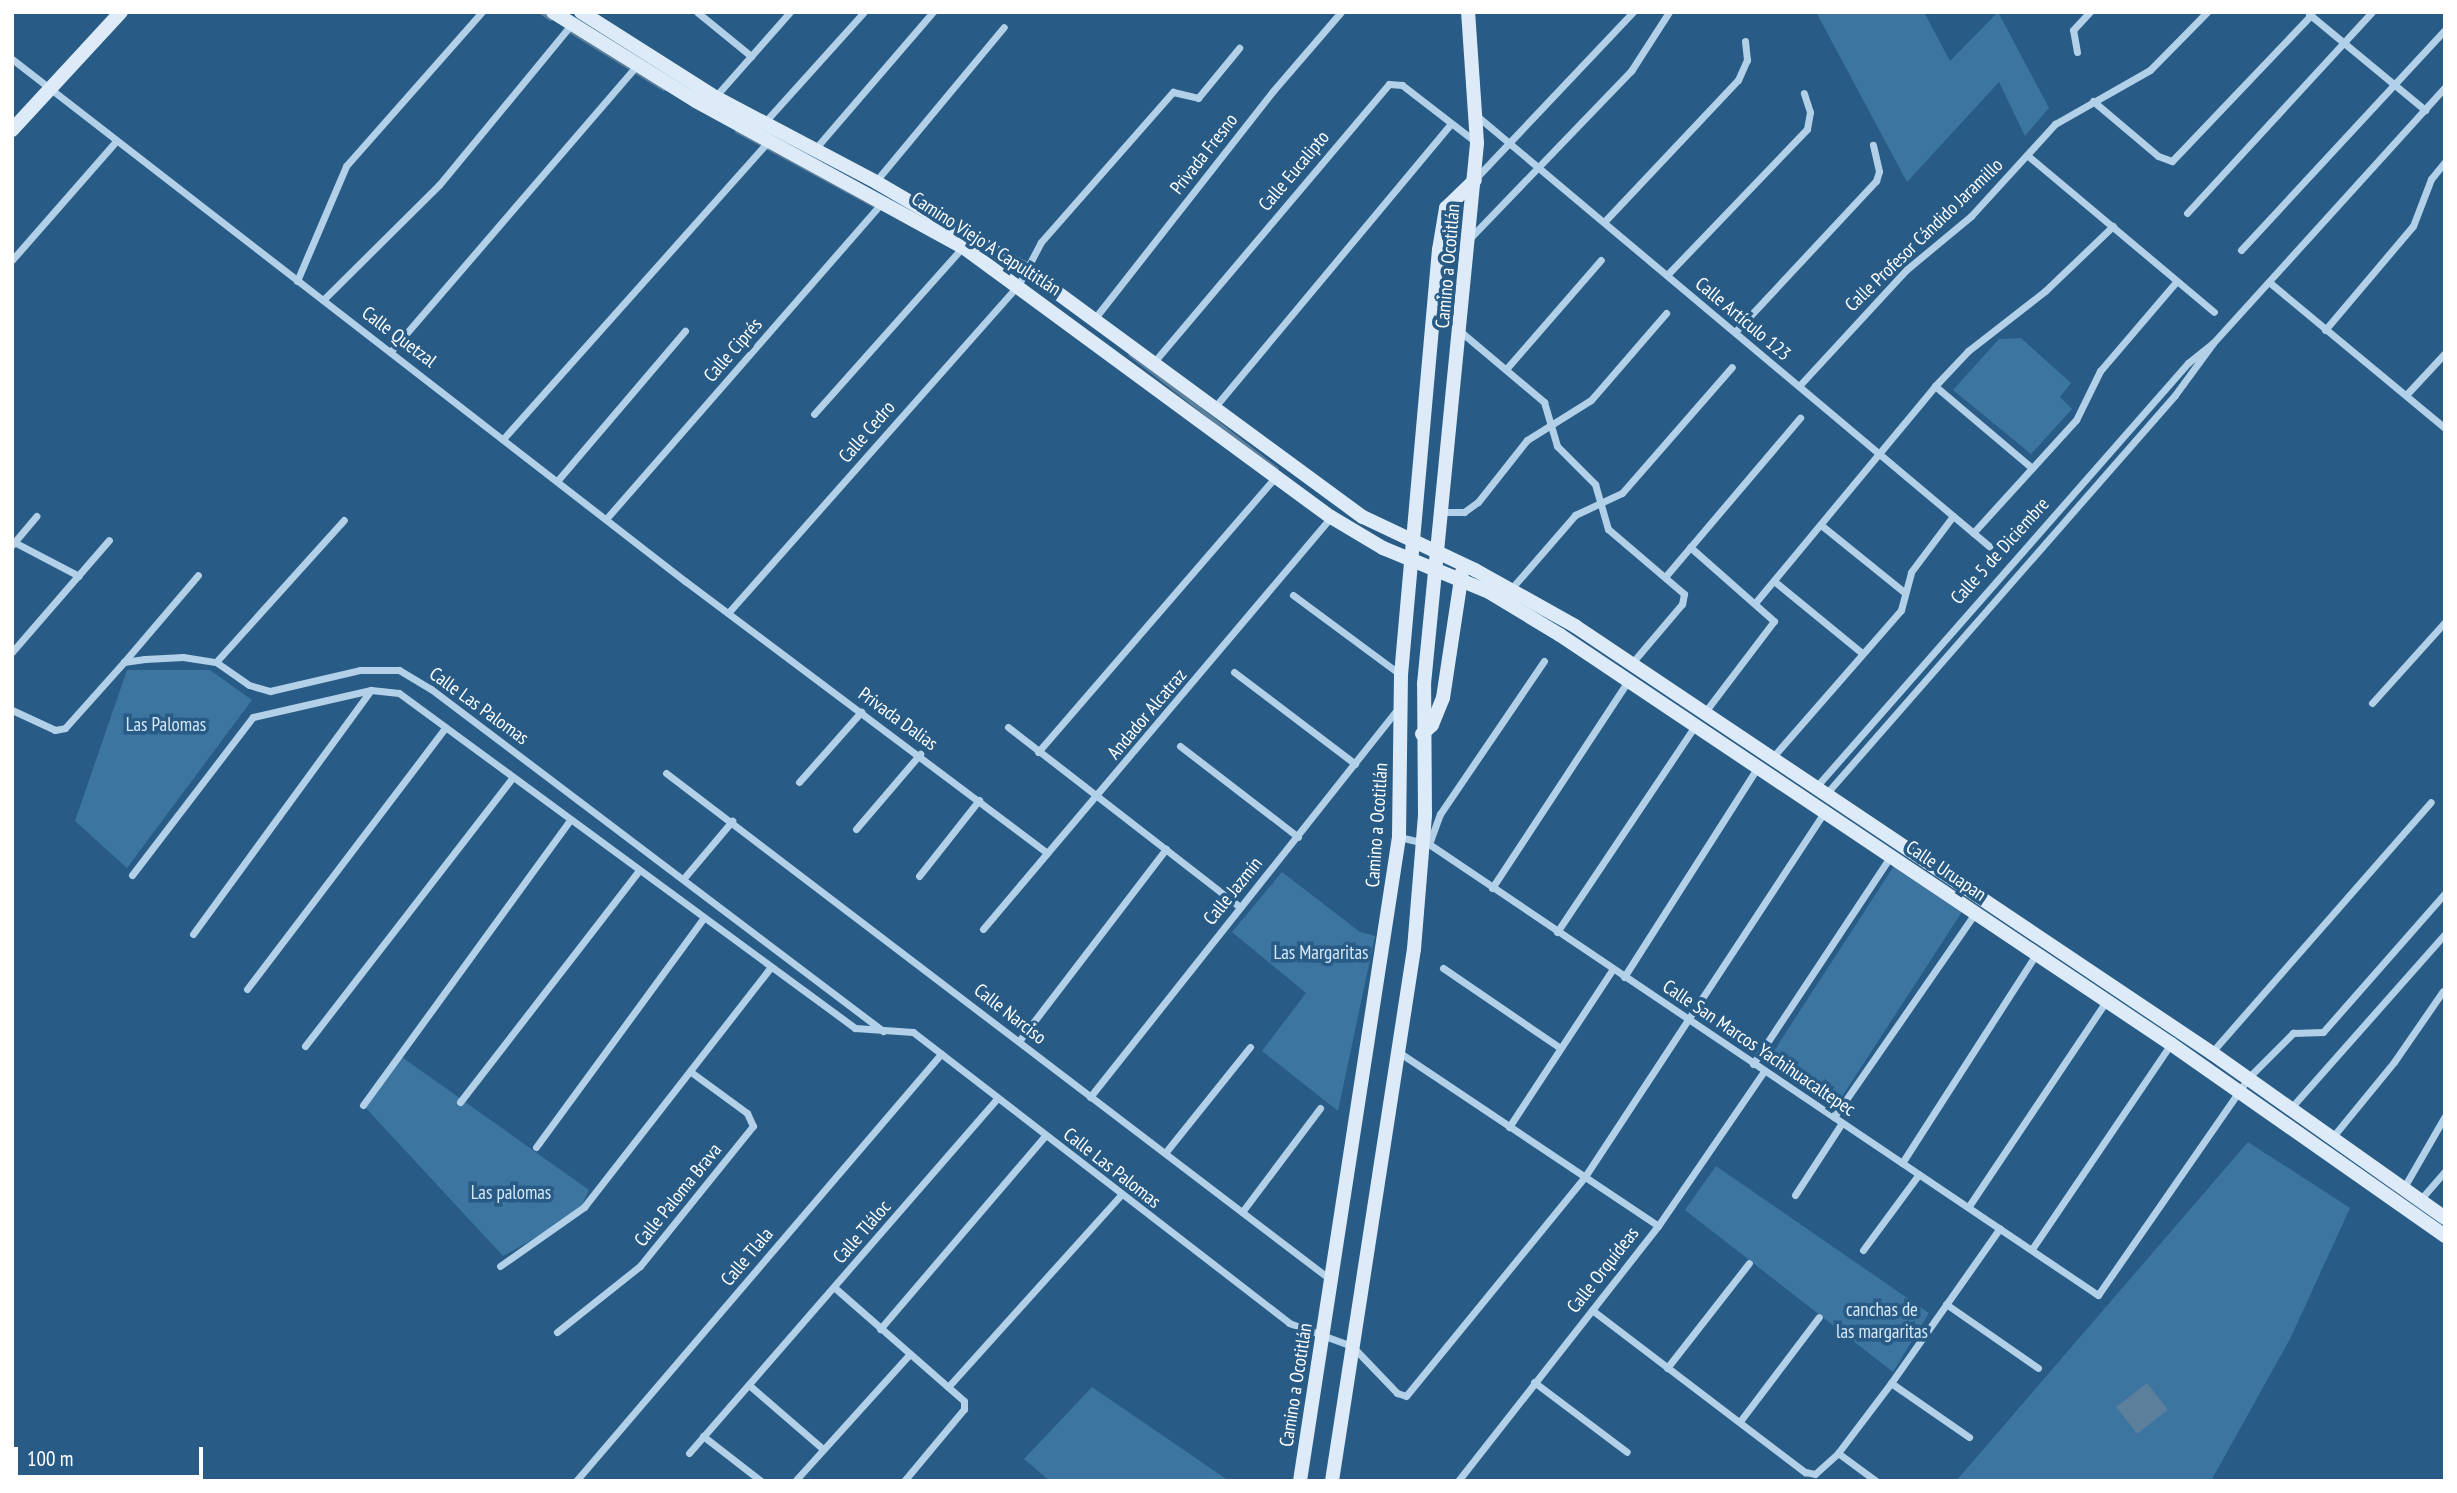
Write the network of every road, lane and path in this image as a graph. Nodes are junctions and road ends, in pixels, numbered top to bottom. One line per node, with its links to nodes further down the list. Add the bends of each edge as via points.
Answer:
1 (121, 12): 29 (main road)
2 (482, 12): 60 (street, via 346,166)
3 (552, 12): 17 (main road, Camino Viejo A Capultitlán)
4 (581, 12): 31 (main road, Camino Viejo A Capultitlán)
5 (698, 12): 24 (street)
6 (790, 12): 24 (street)
7 (864, 12): 35 (street)
8 (933, 12): 43 (street)
9 (1341, 12): 67 (street, Privada Fresno, via 1273,91)
10 (1468, 12): 34 (main road, Camino a Ocotitlán)
11 (1633, 12): 41 (street)
12 (1669, 12): 46 (street, via 1631,71)
13 (2090, 12): 23 (street, via 2073,30)
14 (2207, 12): 32 (street, Calle Profesor Cándido Jaramillo, via 2157,65)
15 (2372, 12): 21 (street)
16 (2309, 14): 21 (street); 32 (street, via 2198,138 2170,161)
17 (571, 24): 26 (main road, Camino Viejo A Capultitlán); 64 (street, via 439,185)
18 (1004, 27): 48 (street)
19 (2445, 30): 27 (street)
20 (1745, 41): 51 (street, via 1747,60 1738,80)
21 (2344, 43): 27 (street); 50 (street)
22 (1239, 48): 58 (street, Calle Cedro, via 1198,98 1172,92 1041,242)
23 (2077, 52)
24 (751, 56): 31 (street)
25 (12, 59): 29 (street, Calle Quetzal)
26 (636, 66): 38 (main road, Camino Viejo A Capultitlán); 73 (street)
27 (2395, 85): 33 (street); 55 (street)
28 (2445, 88): 33 (street, Calle 5 de Diciembre)
29 (49, 90): 37 (main road); 39 (street, Calle Quetzal)
30 (1804, 93): 59 (street, via 1810,112 1807,129)
31 (715, 97): 35 (main road, Camino Viejo A Capultitlán)
32 (2093, 101): 44 (street, Calle Profesor Cándido Jaramillo, via 2055,124)
33 (2425, 110): 62 (street, Calle 5 de Diciembre)
34 (1477, 116): 40 (main road, Camino a Ocotitlán); 41 (street, Calle Artículo 123)
35 (764, 123): 43 (main road, Camino Viejo A Capultitlán)
36 (1451, 124): 40 (street, Calle Eucalipto); 75 (street, Calle Eucalipto, via 1402,85 1389,84); 81 (street)
37 (12, 130)
38 (769, 140): 49 (main road, Camino Viejo A Capultitlán); 86 (street)
39 (116, 141): 56 (street); 60 (street, Calle Quetzal)
40 (1477, 143): 47 (main road, Camino a Ocotitlán)
41 (1509, 143): 46 (street, Calle Artículo 123); 47 (street)
42 (1873, 145): 71 (street, via 1879,171 1876,181)
43 (815, 149): 48 (main road, Camino Viejo A Capultitlán)
44 (2027, 155): 52 (street); 78 (street, Calle Profesor Cándido Jaramillo, via 1971,216 1906,270)
45 (2445, 162): 68 (street, via 2431,179 2413,226)
46 (1539, 168): 51 (street, Calle Artículo 123); 53 (street)
47 (1475, 180): 53 (main road, Camino a Ocotitlán); 101 (main road, Camino a Ocotitlán, via 1444,213)
48 (876, 182): 58 (main road, Camino Viejo A Capultitlán)
49 (883, 201): 54 (main road, Camino Viejo A Capultitlán); 96 (street, Calle Ciprés)
50 (2187, 213)
51 (1604, 222): 59 (street, Calle Artículo 123)
52 (2113, 226): 61 (street); 79 (street, via 2045,290 1968,351)
53 (1471, 237): 70 (main road, Camino a Ocotitlán)
54 (963, 247): 63 (main road, Camino Viejo A Capultitlán); 82 (street)
55 (2241, 250)
56 (12, 260)
57 (1601, 260): 77 (street)
58 (1025, 269): 63 (street, Calle Cedro); 67 (main road, Camino Viejo A Capultitlán)
59 (1667, 275): 71 (street, Calle Artículo 123)
60 (297, 281): 64 (street, Calle Quetzal)
61 (2177, 281): 65 (street); 88 (street, via 2100,371 2076,420)
62 (2269, 282): 68 (street); 72 (street, Calle 5 de Diciembre)
63 (1019, 284): 89 (main road, Camino Viejo A Capultitlán); 118 (street, Calle Cedro)
64 (323, 300): 73 (street, Calle Quetzal)
65 (2214, 312)
66 (1666, 313): 84 (street, via 1591,400)
67 (1096, 318): 75 (main road, Camino Viejo A Capultitlán)
68 (2325, 330): 80 (street)
69 (685, 331): 90 (street)
70 (1461, 332): 77 (street); 92 (main road, Camino a Ocotitlán)
71 (1735, 332): 78 (street, Calle Artículo 123)
72 (2213, 343): 148 (street, Calle 5 de Diciembre, via 2175,395); 148 (street, Calle 5 de Diciembre, via 2194,356)
73 (393, 350): 86 (street, Calle Quetzal)
74 (2445, 353): 80 (street)
75 (1154, 362): 81 (main road, Camino Viejo A Capultitlán)
76 (1732, 367): 91 (street, via 1622,493)
77 (1507, 368): 84 (street, via 1544,402)
78 (1799, 386): 87 (street, Calle Artículo 123)
79 (1935, 386): 87 (street); 88 (street)
80 (2406, 396): 85 (street)
81 (1214, 408): 101 (main road, Camino Viejo A Capultitlán, via 1363,517)
82 (814, 414)
83 (1800, 418): 104 (street)
84 (1552, 425): 91 (street, via 1561,452 1595,484); 92 (street, via 1527,440 1469,509)
85 (2445, 427)
86 (504, 438): 90 (street, Calle Quetzal)
87 (1879, 453): 94 (street, Calle Artículo 123); 98 (street)
88 (2032, 468): 99 (street)
89 (1275, 477): 95 (main road, Camino Viejo A Capultitlán); 140 (street)
90 (558, 480): 96 (street, Calle Quetzal)
91 (1599, 505): 111 (street, via 1602,519 1617,540); 114 (street, via 1575,515)
92 (1443, 512): 105 (main road, Camino a Ocotitlán)
93 (36, 516): 102 (street)
94 (1953, 516): 99 (street, Calle Artículo 123); 115 (street, via 1916,563)
95 (1331, 517): 106 (main road, Camino Viejo A Capultitlán, via 1372,543); 149 (street, Andador Alcatraz)
96 (606, 519): 118 (street, Calle Quetzal)
97 (344, 520): 124 (street)
98 (1821, 526): 113 (street); 115 (street)
99 (1973, 533): 103 (street, Calle Artículo 123)
100 (109, 540): 110 (street)
101 (1415, 542): 105 (main road, Calle Uruapan); 106 (main road, Camino a Ocotitlán)
102 (13, 544): 110 (street)
103 (1989, 546)
104 (1690, 547): 111 (street); 117 (street)
105 (1437, 552): 107 (main road, Calle Uruapan); 108 (main road, Camino a Ocotitlán)
106 (1413, 561): 108 (main road, Calle Uruapan); 127 (main road, Camino a Ocotitlán)
107 (1463, 564): 112 (main road); 114 (main road, Calle Uruapan)
108 (1434, 569): 112 (main road, Calle Uruapan); 138 (main road, Camino a Ocotitlán)
109 (198, 575): 123 (street)
110 (79, 576): 120 (street)
111 (1665, 577): 125 (street, via 1681,590 1684,601)
112 (1461, 580): 128 (main road, Calle Uruapan, via 1508,602); 138 (main road, via 1443,698 1432,725)
113 (1774, 581): 117 (street); 121 (street)
114 (1511, 589): 125 (main road, Calle Uruapan)
115 (1904, 592): 121 (street, via 1901,610)
116 (1293, 595): 127 (street)
117 (1755, 603): 134 (street, via 1772,617 1773,626)
118 (728, 614): 133 (street, Privada Dalias)
119 (2445, 622): 130 (street)
120 (12, 652)
121 (1862, 653): 142 (street)
122 (1544, 661): 158 (street, via 1440,814)
123 (124, 662): 124 (street, Calle Las Palomas, via 169,657); 132 (street, via 65,728 55,730)
124 (216, 662): 165 (street, Calle Las Palomas, via 249,685 270,691 360,670 399,670 431,689)
125 (1632, 663): 134 (main road, Calle Uruapan)
126 (1234, 672): 143 (street)
127 (1401, 675): 131 (main road, Camino a Ocotitlán)
128 (1628, 681): 135 (main road, Calle Uruapan); 166 (street)
129 (371, 690): 137 (street, Calle Las Palomas, via 398,693); 163 (street, Calle Las Palomas, via 260,714 246,724); 173 (street)
130 (2372, 703)
131 (1400, 705): 143 (street, Calle Jazmín); 157 (main road, Camino a Ocotitlán)
132 (12, 710)
133 (862, 712): 141 (street, Privada Dalias); 147 (street)
134 (1705, 712): 142 (main road, Calle Uruapan)
135 (1695, 725): 144 (main road, Calle Uruapan); 172 (street)
136 (1008, 727): 140 (street)
137 (445, 728): 146 (street, Calle Las Palomas); 180 (street)
138 (1422, 734): 158 (main road, Camino a Ocotitlán)
139 (1180, 746): 156 (street)
140 (1038, 752): 149 (street)
141 (920, 754): 150 (street, Privada Dalias); 155 (street)
142 (1772, 758): 148 (main road, Calle Uruapan)
143 (1354, 764): 156 (street, Calle Jazmín)
144 (1757, 768): 152 (main road, Calle Uruapan); 179 (street)
145 (666, 774): 154 (street, Calle Narciso)
146 (512, 778): 153 (street, Calle Las Palomas); 187 (street)
147 (799, 782)
148 (1821, 791): 191 (main road, Calle Uruapan)
149 (1098, 796): 159 (street); 160 (street, Andador Alcatraz)
150 (979, 800): 160 (street, Privada Dalias); 164 (street)
151 (2431, 802): 191 (street)
152 (1824, 812): 161 (main road, Calle Uruapan); 183 (street)
153 (570, 820): 162 (street, Calle Las Palomas); 201 (street)
154 (733, 821): 165 (street); 185 (street, Calle Narciso)
155 (856, 830)
156 (1298, 837): 168 (street, Calle Jazmín)
157 (1399, 837): 158 (street, Calle San Marcos Yachihuacaltepec); 230 (main road, Camino a Ocotitlán)
158 (1426, 843): 166 (street, Calle San Marcos Yachihuacaltepec); 190 (main road, Camino a Ocotitlán)
159 (1166, 849): 168 (street); 185 (street)
160 (1047, 853): 171 (street, Andador Alcatraz)
161 (1891, 857): 169 (main road, Calle Uruapan); 193 (street)
162 (638, 872): 170 (street, Calle Las Palomas); 200 (street)
163 (132, 875)
164 (919, 876)
165 (684, 878): 184 (street, Calle Las Palomas)
166 (1492, 888): 172 (street, Calle San Marcos Yachihuacaltepec)
167 (2445, 893): 196 (street, via 2323,1032 2293,1033)
168 (1240, 906): 198 (street, Calle Jazmín)
169 (1975, 913): 175 (main road, Calle Uruapan); 205 (street)
170 (703, 919): 177 (street, Calle Las Palomas); 210 (street)
171 (983, 929)
172 (1557, 932): 178 (street, Calle San Marcos Yachihuacaltepec)
173 (193, 934)
174 (2445, 934): 203 (street)
175 (2036, 954): 182 (main road, Calle Uruapan); 212 (street)
176 (1443, 968): 189 (street)
177 (769, 969): 184 (street, Calle Las Palomas, via 855,1028); 195 (street)
178 (1612, 970): 179 (street, Calle San Marcos Yachihuacaltepec); 189 (street)
179 (1624, 977): 183 (street, Calle San Marcos Yachihuacaltepec)
180 (247, 989)
181 (2443, 991): 209 (street, via 2394,1062)
182 (2106, 1000): 186 (main road, Calle Uruapan); 220 (street)
183 (1688, 1019): 193 (street, Calle San Marcos Yachihuacaltepec); 215 (street)
184 (883, 1031): 192 (street, Calle Las Palomas, via 913,1032)
185 (1019, 1041): 198 (street, Calle Narciso)
186 (2171, 1044): 197 (main road, Calle Uruapan); 226 (street)
187 (305, 1046)
188 (1250, 1047): 211 (street)
189 (1559, 1047): 207 (street)
190 (1397, 1051): 207 (street); 238 (main road, Camino a Ocotitlán)
191 (2212, 1053): 196 (main road, Calle Uruapan)
192 (940, 1054): 199 (street, Calle Las Palomas); 253 (street, Calle Tlala)
193 (1753, 1064): 194 (street, Calle San Marcos Yachihuacaltepec)
194 (1764, 1071): 205 (street, Calle San Marcos Yachihuacaltepec); 223 (street, Calle Orquídeas)
195 (691, 1072): 229 (street, via 578,1214); 236 (street, Calle Paloma Brava, via 747,1113 753,1126 640,1266)
196 (2248, 1078): 197 (street); 203 (main road, Calle Uruapan)
197 (2238, 1091): 225 (main road, Calle Uruapan); 226 (street, Calle San Marcos Yachihuacaltepec, via 2098,1295)
198 (1090, 1097): 211 (street, Calle Narciso)
199 (997, 1099): 208 (street, Calle Las Palomas); 231 (street, Calle Tláloc)
200 (460, 1102)
201 (363, 1105)
202 (1320, 1108): 221 (street)
203 (2290, 1110): 209 (main road, Calle Uruapan)
204 (2445, 1116): 216 (street)
205 (1834, 1117): 206 (street, Calle San Marcos Yachihuacaltepec)
206 (1843, 1123): 212 (street, Calle San Marcos Yachihuacaltepec); 218 (street)
207 (1509, 1127): 215 (street)
208 (1045, 1136): 217 (street, Calle Las Palomas); 235 (street)
209 (2330, 1140): 216 (main road, Calle Uruapan)
210 (536, 1147)
211 (1165, 1153): 221 (street, Calle Narciso)
212 (1902, 1163): 214 (street, Calle San Marcos Yachihuacaltepec)
213 (2445, 1171): 219 (street)
214 (1919, 1174): 220 (street, Calle San Marcos Yachihuacaltepec); 227 (street)
215 (1584, 1178): 223 (street); 238 (street, via 1412,1393 1401,1395)
216 (2403, 1190): 219 (main road, Calle Uruapan)
217 (1121, 1195): 237 (street, Calle Las Palomas, via 1289,1323); 245 (street)
218 (1795, 1195)
219 (2420, 1201): 222 (main road, Calle Uruapan)
220 (1969, 1206): 224 (street, Calle San Marcos Yachihuacaltepec)
221 (1242, 1212): 230 (street, Calle Narciso)
222 (2445, 1218)
223 (1658, 1226): 233 (street, Calle Orquídeas)
224 (2000, 1228): 226 (street, Calle San Marcos Yachihuacaltepec); 232 (street)
225 (2445, 1236)
226 (2032, 1249)
227 (1863, 1250)
228 (1748, 1263): 240 (street)
229 (500, 1266)
230 (1333, 1280): 237 (main road, Camino a Ocotitlán)
231 (835, 1288): 235 (street); 244 (street, Calle Tláloc)
232 (1946, 1304): 241 (street); 243 (street)
233 (1592, 1310): 240 (street); 242 (street, Calle Orquídeas)
234 (1819, 1317): 246 (street)
235 (880, 1329): 239 (street)
236 (557, 1332)
237 (1322, 1335): 238 (street, Calle Las Palomas); 257 (main road, Camino a Ocotitlán)
238 (1352, 1346): 258 (main road, Camino a Ocotitlán)
239 (909, 1355): 245 (street); 249 (street)
240 (1667, 1368): 246 (street)
241 (2038, 1368)
242 (1534, 1382): 250 (street); 259 (street, Calle Orquídeas)
243 (1891, 1383): 248 (street); 252 (street)
244 (749, 1385): 247 (street, Calle Tláloc); 249 (street)
245 (948, 1387): 256 (street, via 962,1398 964,1409)
246 (1741, 1420): 252 (street, via 1811,1474)
247 (703, 1436): 251 (street, Calle Tláloc); 254 (street)
248 (1969, 1437)
249 (823, 1449): 255 (street)
250 (1627, 1452)
251 (689, 1453)
252 (1838, 1453): 260 (street)
253 (576, 1481)
254 (761, 1481)
255 (795, 1481)
256 (904, 1481)
257 (1300, 1481)
258 (1332, 1481)
259 (1458, 1481)
260 (1876, 1481)

